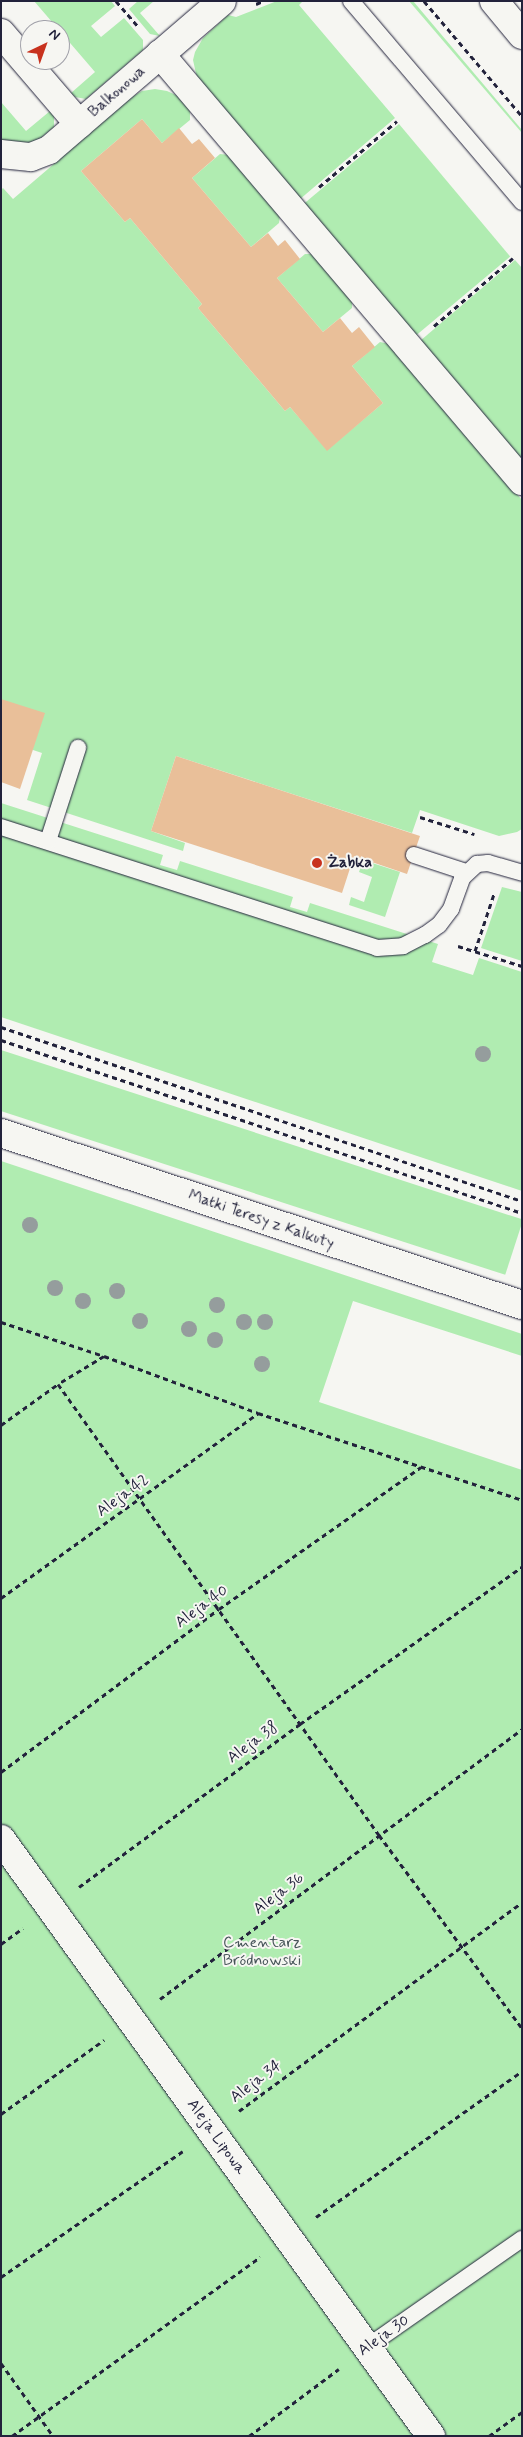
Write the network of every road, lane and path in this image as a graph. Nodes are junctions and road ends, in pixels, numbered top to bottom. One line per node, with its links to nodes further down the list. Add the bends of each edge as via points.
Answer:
1 (222, 1): 7 (street, Balkonowa)
2 (351, 1): 12 (lane)
3 (424, 1): 8 (path)
4 (494, 1): 6 (street)
5 (1, 33): 10 (street)
6 (522, 35)
7 (160, 54): 10 (street, Balkonowa); 13 (street)
8 (522, 116)
9 (397, 121): 13 (path)
10 (79, 124): 11 (street, Balkonowa, via 49,150 38,155 19,157)
11 (1, 154)
12 (522, 202)
13 (292, 210): 15 (street)
14 (513, 258): 15 (path)
15 (409, 347): 16 (street)
16 (522, 481)
17 (78, 748): 21 (lane)
18 (420, 817): 20 (path)
19 (1, 826): 21 (lane)
20 (475, 834)
21 (48, 842): 23 (lane, via 377,948 403,946 439,925 452,909)
22 (414, 855): 23 (lane)
23 (466, 872): 24 (lane, via 482,862)
24 (522, 873)
25 (1, 1027): 28 (path)
26 (1, 1040): 29 (path)
27 (1, 1133): 30 (street, Matki Teresy z Kalkuty)
28 (522, 1202)
29 (522, 1213)
30 (522, 1305)
31 (1, 1322): 32 (path)
32 (104, 1356): 33 (path); 34 (path)
33 (58, 1384): 35 (path); 37 (path)
34 (258, 1413): 36 (path); 37 (path, Aleja 42)
35 (1, 1426)
36 (422, 1467): 38 (path); 41 (path, Aleja 40)
37 (140, 1499): 40 (path, Aleja 42); 41 (path)
38 (522, 1500)
39 (522, 1567): 42 (path, Aleja 38)
40 (1, 1598)
41 (219, 1609): 42 (path); 44 (path, Aleja 40)
42 (300, 1724): 45 (path); 48 (path, Aleja 38)
43 (522, 1729): 45 (path, Aleja 36)
44 (1, 1772)
45 (379, 1835): 50 (path); 51 (path, Aleja 36)
46 (1, 1839): 48 (street, Aleja Lipowa)
47 (522, 1902): 50 (path, Aleja 34)
48 (51, 1907): 49 (path, Aleja 38); 51 (street, Aleja Lipowa)
49 (1, 1944)
50 (459, 1946): 52 (path); 54 (path, Aleja 34)
51 (132, 2020): 53 (path, Aleja 36); 54 (street, Aleja Lipowa)
52 (522, 2028)
53 (1, 2114)
54 (212, 2131): 56 (path, Aleja 34); 57 (street, Aleja Lipowa)
55 (522, 2239): 57 (lane, Aleja 30)
56 (1, 2277)
57 (367, 2347): 61 (path, Aleja 30); 62 (street, Aleja Lipowa)
58 (1, 2363): 60 (path)
59 (522, 2412): 63 (path)
60 (53, 2436)
61 (250, 2436)
62 (431, 2436)
63 (488, 2436)

